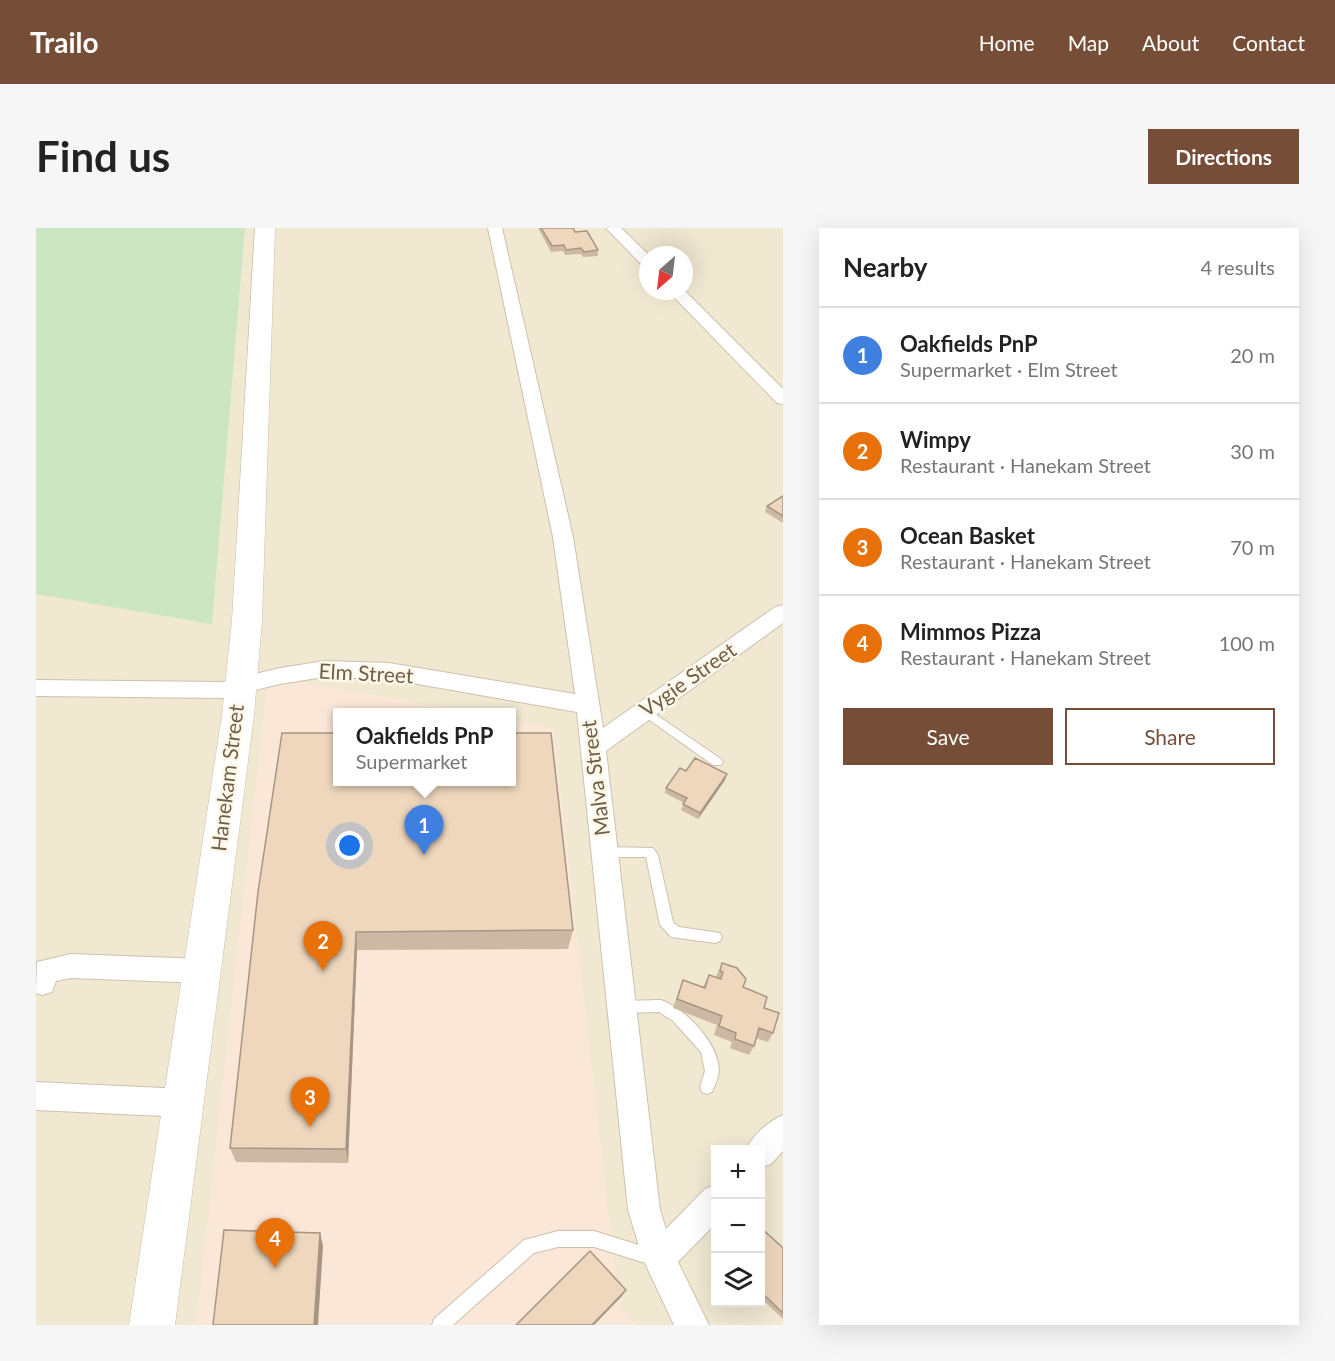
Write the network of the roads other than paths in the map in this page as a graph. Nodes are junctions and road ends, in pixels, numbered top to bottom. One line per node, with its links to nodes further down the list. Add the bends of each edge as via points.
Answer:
1 (266, 228): 8 (street, Hanekam Street, via 247,620)
2 (495, 228): 10 (street, Malva Street, via 563,537)
3 (613, 228): 4 (street)
4 (639, 254)
5 (685, 300): 6 (street)
6 (783, 399)
7 (783, 612): 11 (street, Vygie Street)
8 (239, 687): 9 (street, Elm Street, via 200,691); 10 (street, Elm Street, via 324,669 389,671); 16 (street, Hanekam Street)
9 (36, 688)
10 (587, 705): 12 (street, Malva Street)
11 (645, 711): 12 (street, Vygie Street); 13 (lane)
12 (594, 747): 14 (street, Malva Street)
13 (717, 762)
14 (605, 852): 15 (lane, via 649,852 667,925 676,933); 18 (street, Malva Street)
15 (715, 937)
16 (202, 970): 17 (street, via 70,966 47,971); 21 (street, Hanekam Street)
17 (42, 983)
18 (621, 1007): 19 (lane, via 661,1006 678,1016 707,1049 712,1071); 25 (street, Malva Street, via 644,1210)
19 (707, 1087)
20 (36, 1096): 21 (street)
21 (184, 1103): 26 (street, Hanekam Street)
22 (783, 1130): 23 (street)
23 (765, 1148)
24 (711, 1205): 25 (street)
25 (659, 1260): 27 (lane, via 594,1239 558,1239 530,1246); 28 (street, Malva Street)
26 (152, 1325)
27 (440, 1325)
28 (692, 1325)

